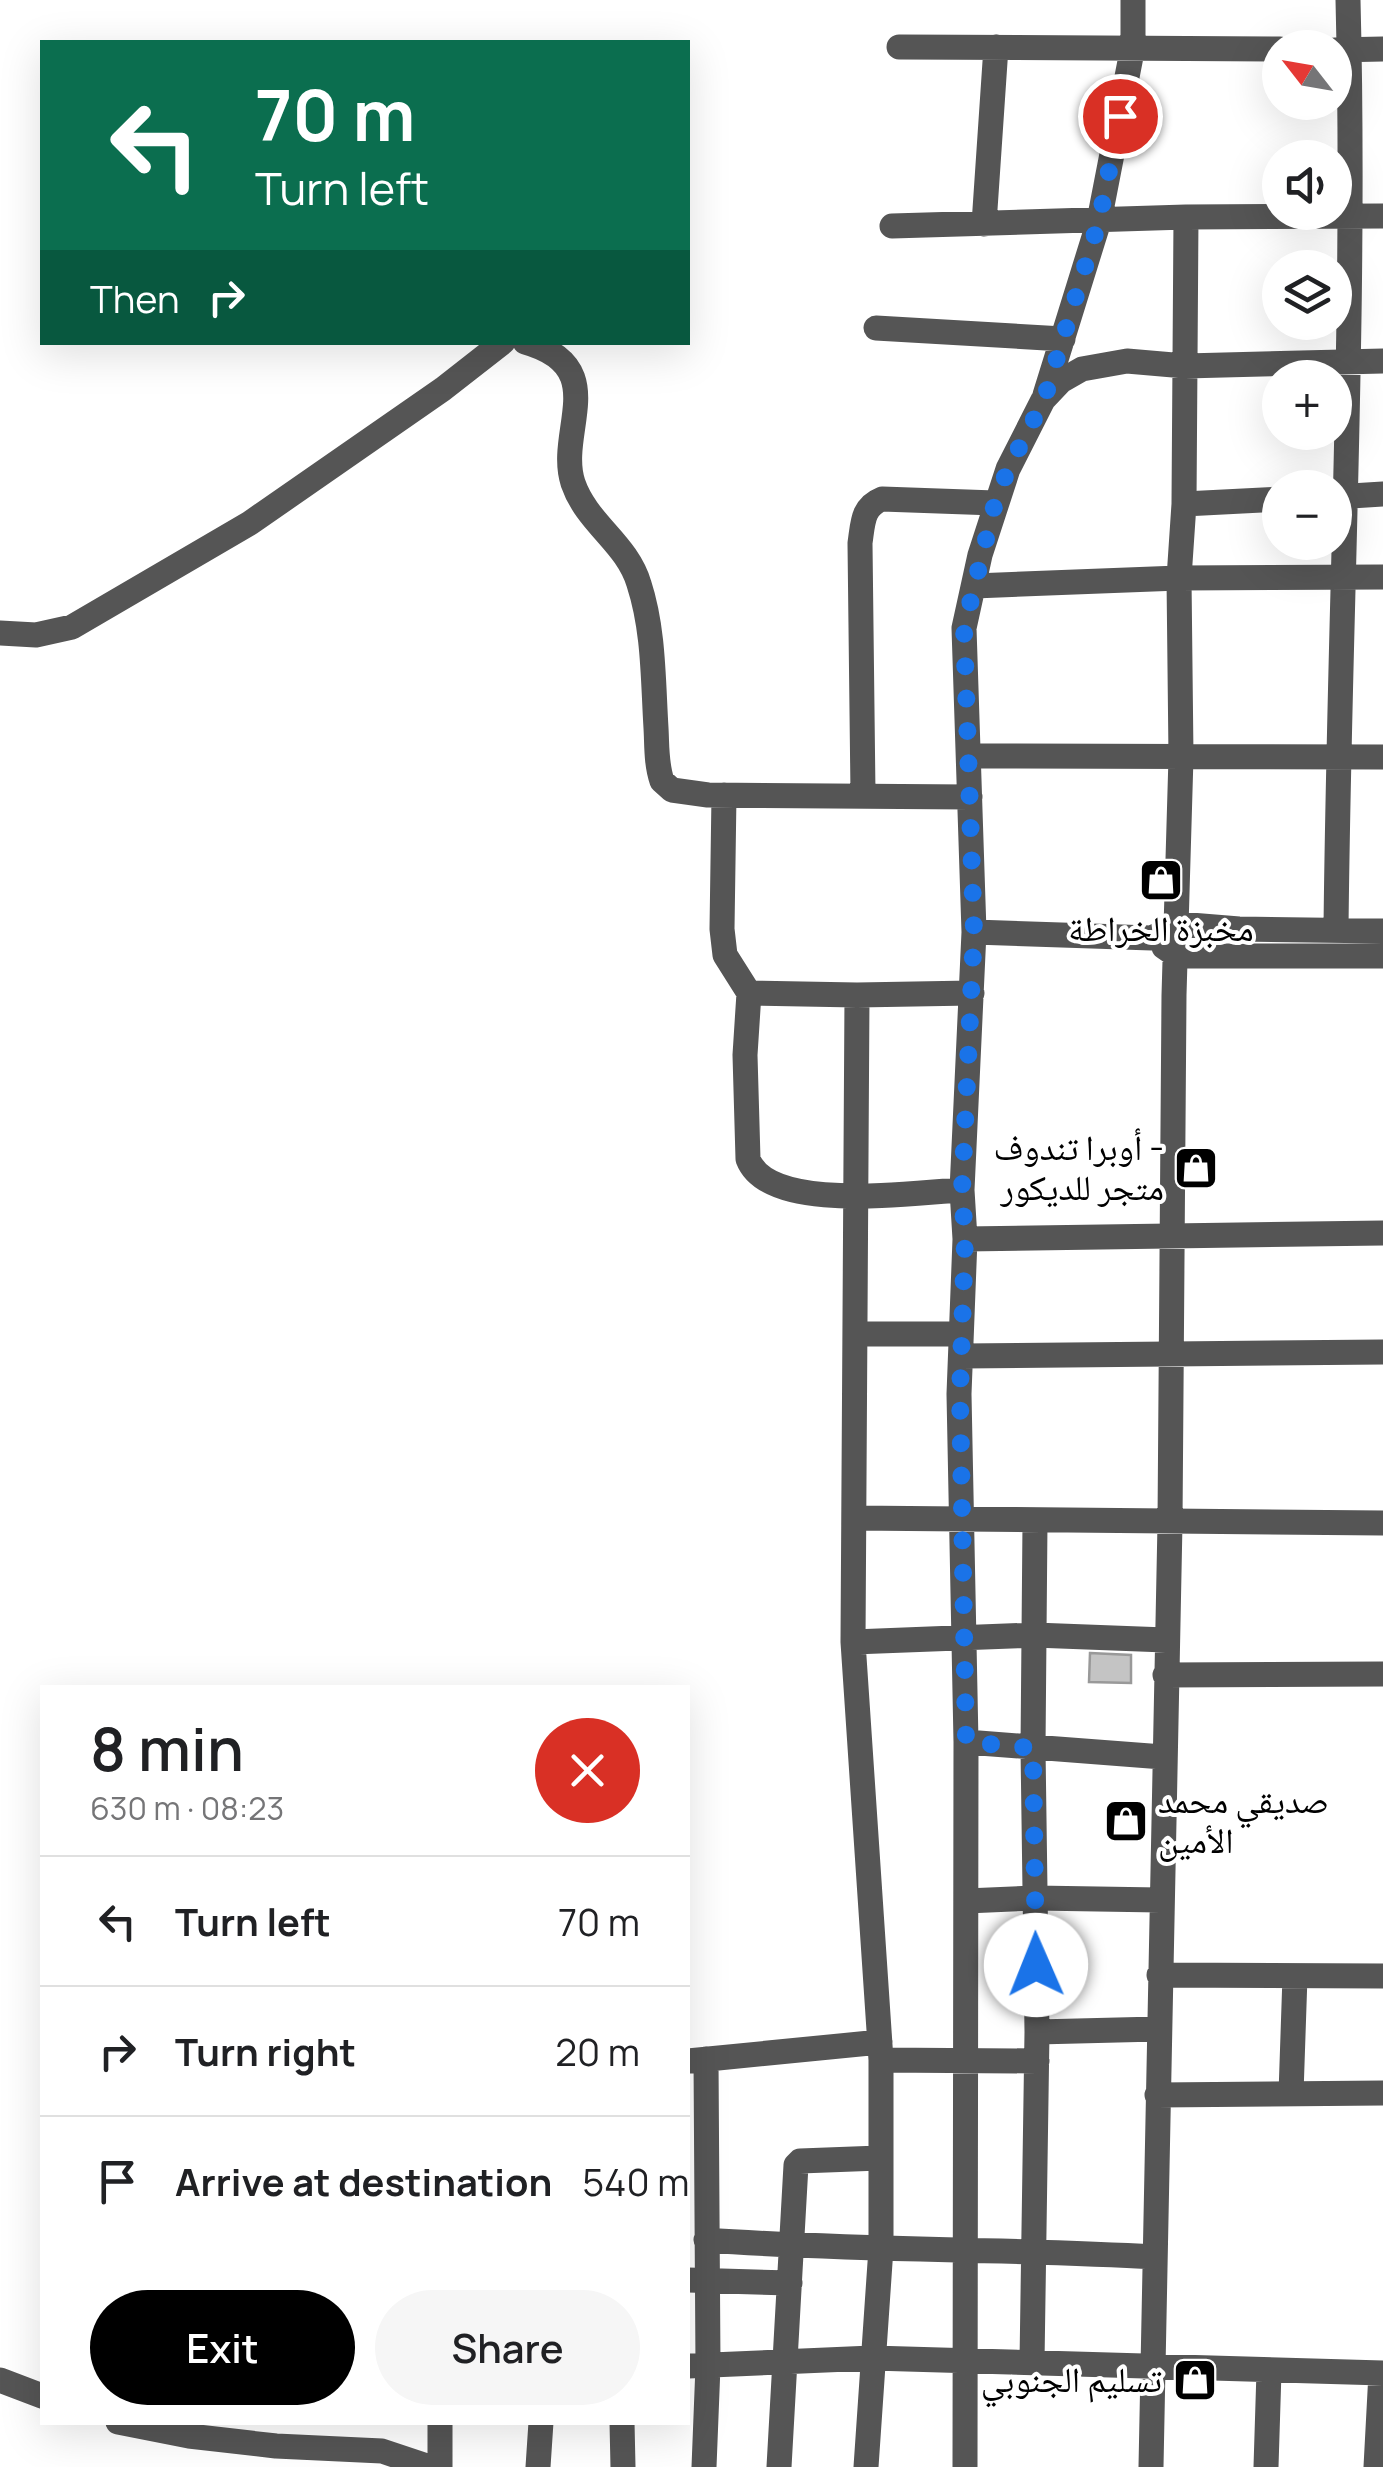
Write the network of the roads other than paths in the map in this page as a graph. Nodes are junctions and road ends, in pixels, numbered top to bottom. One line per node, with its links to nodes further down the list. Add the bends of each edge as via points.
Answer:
1 (1133, 0): 4 (street)
2 (1348, 0): 3 (street)
3 (1344, 30)
4 (1133, 46): 6 (street); 7 (street); 14 (street)
5 (899, 47): 6 (street)
6 (996, 47): 15 (street)
7 (1262, 49)
8 (1352, 50): 9 (street)
9 (1383, 50)
10 (1352, 216): 11 (street)
11 (1383, 216)
12 (1262, 217): 13 (street)
13 (1186, 218): 14 (street); 26 (street)
14 (1099, 221): 15 (street); 19 (street)
15 (984, 224): 16 (street)
16 (892, 226)
17 (1348, 230): 22 (street)
18 (876, 328): 19 (street)
19 (1062, 338): 27 (street)
20 (499, 345): 38 (street, via 250,523 72,627)
21 (534, 345): 44 (street, via 560,361 572,379 578,403 572,481 594,521 622,547 640,588 662,781 686,794)
22 (1346, 360)
23 (1383, 360): 24 (street)
24 (1352, 362)
25 (1262, 364): 26 (street)
26 (1184, 366): 27 (street, via 1127,361 1082,369); 32 (street)
27 (1044, 400): 31 (street)
28 (1383, 494): 29 (street)
29 (1352, 495)
30 (1262, 500): 32 (street)
31 (995, 503): 37 (street); 43 (street, via 869,504 860,556)
32 (1184, 504): 34 (street)
33 (1344, 560): 35 (street)
34 (1179, 578): 35 (street); 37 (street); 40 (street)
35 (1345, 578): 36 (street); 42 (street)
36 (1383, 578)
37 (974, 586): 39 (street, via 964,628)
38 (0, 633)
39 (968, 756): 40 (street); 45 (street)
40 (1181, 757): 42 (street); 46 (street)
41 (1383, 757): 42 (street)
42 (1338, 758): 47 (street)
43 (862, 794): 44 (street); 45 (street)
44 (724, 795): 53 (street, via 725,954)
45 (970, 797): 49 (street)
46 (1178, 924): 47 (street); 50 (street); 51 (street)
47 (1336, 930): 48 (street)
48 (1383, 931)
49 (974, 932): 50 (street); 54 (street)
50 (1152, 938): 51 (street)
51 (1177, 956): 52 (street); 59 (street)
52 (1383, 956)
53 (749, 993): 55 (street); 57 (street, via 744,1056 752,1168 765,1181 814,1196)
54 (972, 993): 55 (street); 56 (street)
55 (857, 995): 57 (street)
56 (962, 1190): 57 (street); 60 (street)
57 (856, 1194): 61 (street)
58 (1383, 1233): 59 (street)
59 (1173, 1235): 60 (street); 64 (street)
60 (965, 1239): 62 (street)
61 (855, 1334): 62 (street); 65 (street)
62 (961, 1345): 64 (street); 66 (street)
63 (1383, 1352): 64 (street)
64 (1170, 1356): 68 (street)
65 (854, 1518): 66 (street); 73 (street)
66 (963, 1519): 67 (street); 70 (street)
67 (1035, 1522): 68 (street); 71 (street)
68 (1170, 1524): 69 (street); 72 (street)
69 (1383, 1524)
70 (964, 1636): 71 (street); 73 (street); 76 (street)
71 (1034, 1636): 72 (street); 77 (street)
72 (1166, 1640): 75 (street)
73 (853, 1642): 87 (street)
74 (1383, 1674): 75 (street)
75 (1165, 1675): 78 (street)
76 (966, 1742): 77 (street); 81 (street)
77 (1033, 1748): 78 (street); 79 (street)
78 (1163, 1757): 80 (street)
79 (1036, 1898): 80 (street); 81 (street); 86 (street)
80 (1160, 1900): 82 (street)
81 (966, 1901): 89 (street)
82 (1159, 1974): 83 (street); 85 (street)
83 (1294, 1976): 84 (street); 92 (street)
84 (1383, 1976)
85 (1158, 2030): 86 (street); 93 (street)
86 (1038, 2032): 90 (street)
87 (881, 2051): 88 (street); 89 (street); 94 (street)
88 (697, 2060): 95 (street)
89 (966, 2061): 90 (street); 99 (street)
90 (1037, 2061): 98 (street)
91 (1383, 2093): 92 (street)
92 (1291, 2094): 93 (street)
93 (1157, 2095): 100 (street)
94 (880, 2158): 96 (street, via 796,2165); 97 (street)
95 (706, 2240): 96 (street); 101 (street)
96 (792, 2246): 97 (street); 102 (street)
97 (881, 2248): 99 (street); 103 (street)
98 (1032, 2250): 99 (street); 100 (street); 105 (street)
99 (963, 2251): 104 (street)
100 (1155, 2257): 108 (street)
101 (697, 2280): 102 (street); 107 (street)
102 (790, 2283): 106 (street)
103 (872, 2358): 104 (street); 106 (street); 123 (street)
104 (966, 2360): 105 (street); 124 (street)
105 (1032, 2362): 108 (street)
106 (787, 2364): 107 (street); 122 (street)
107 (698, 2366): 121 (street)
108 (1154, 2368): 109 (street); 125 (street)
109 (1269, 2371): 110 (street); 126 (street)
110 (1382, 2373): 127 (street)
111 (0, 2380): 112 (street)
112 (40, 2395)
113 (133, 2425): 117 (street, via 276,2446 382,2451)
114 (440, 2425): 118 (street)
115 (541, 2425): 119 (street)
116 (622, 2425): 120 (street)
117 (430, 2467)
118 (440, 2467)
119 (538, 2467)
120 (623, 2467)
121 (704, 2467)
122 (779, 2467)
123 (866, 2467)
124 (965, 2467)
125 (1151, 2467)
126 (1266, 2467)
127 (1376, 2467)

